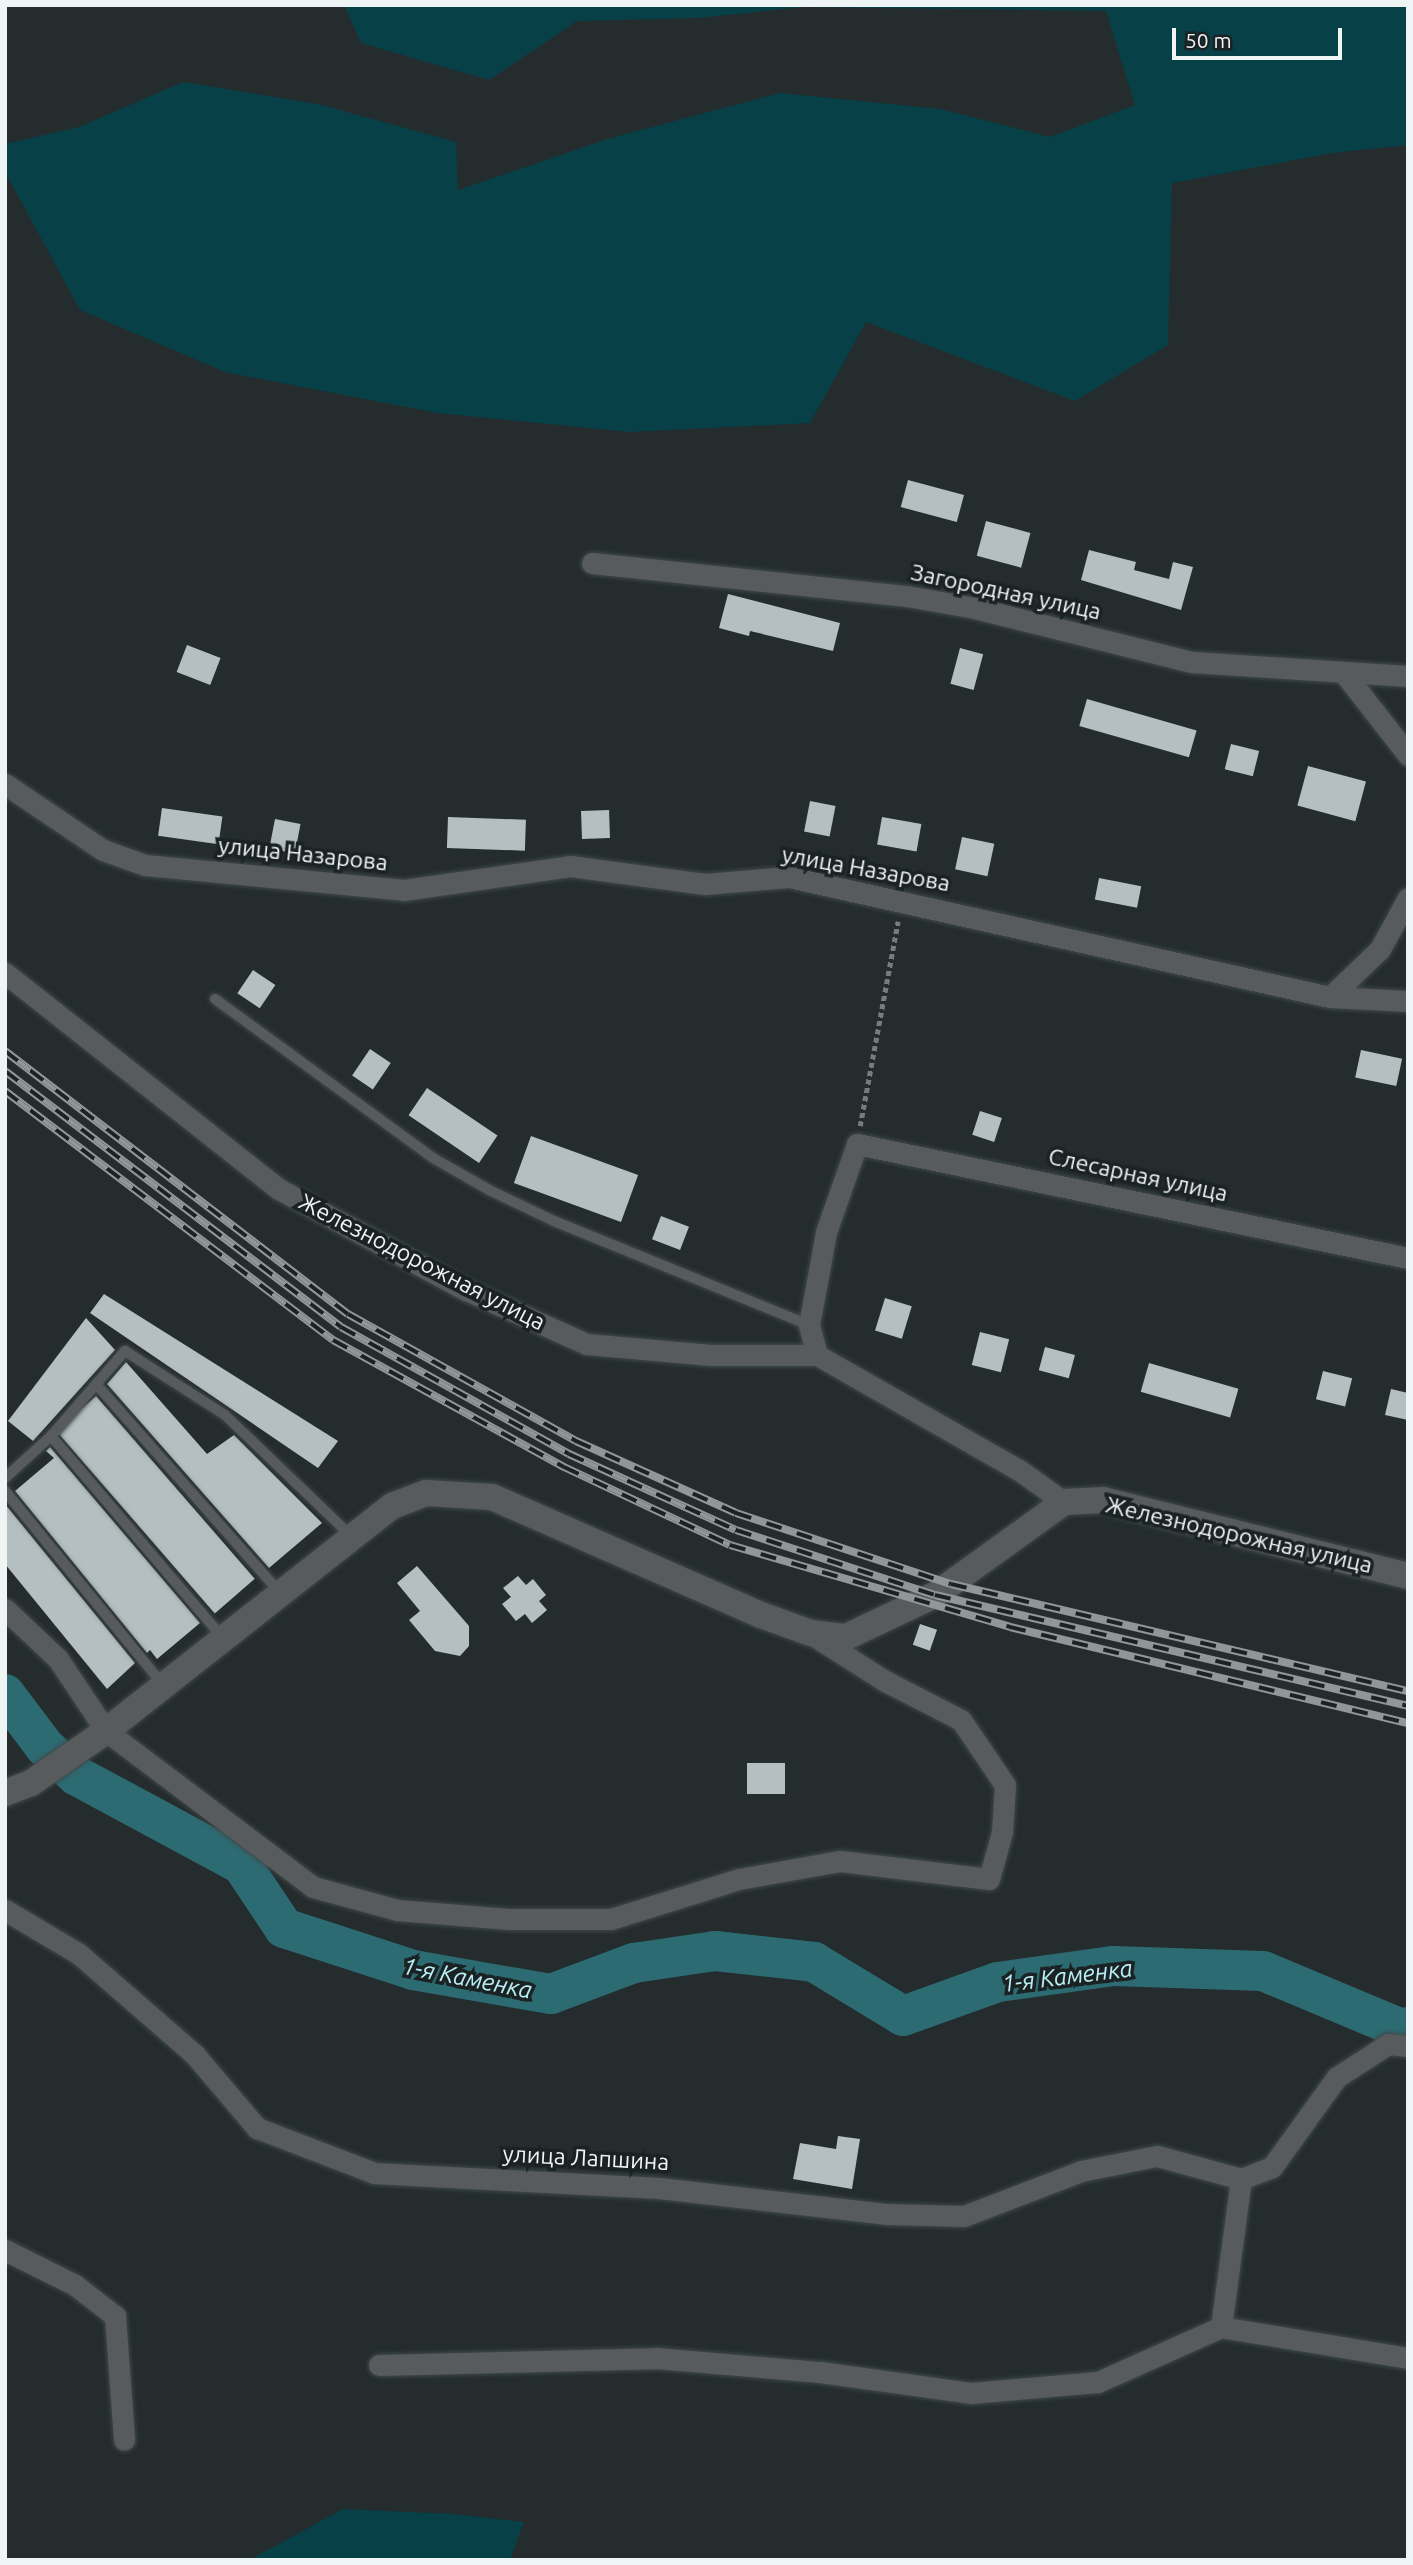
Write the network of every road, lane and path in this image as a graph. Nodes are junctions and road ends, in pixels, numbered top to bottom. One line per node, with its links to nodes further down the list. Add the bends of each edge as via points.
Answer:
1 (592, 563): 2 (street, Загородная улица, via 907,596 975,608 1192,662)
2 (1344, 673): 3 (street, Загородная улица); 4 (street)
3 (1408, 676)
4 (1408, 755)
5 (5, 783): 7 (street, улица Назарова, via 103,850 145,865 404,890 570,866 705,884 789,877)
6 (1408, 898): 9 (street, via 1381,949)
7 (902, 899): 9 (street, улица Назарова); 12 (path)
8 (5, 973): 15 (street, Железнодорожная улица, via 277,1188 466,1290 587,1344 711,1355)
9 (1330, 997): 11 (street, улица Назарова)
10 (215, 999): 14 (lane, via 433,1158 489,1190)
11 (1408, 1001)
12 (857, 1144): 13 (street, Слесарная улица); 14 (street, via 826,1232)
13 (1408, 1258)
14 (809, 1325): 15 (street)
15 (817, 1355): 20 (street, Железнодорожная улица, via 1019,1470)
16 (96, 1384): 17 (lane); 21 (lane, via 125,1351 225,1415); 23 (lane)
17 (51, 1436): 18 (lane); 26 (lane)
18 (5, 1478)
19 (5, 1491): 27 (lane)
20 (1065, 1503): 22 (street, Железнодорожная улица, via 1103,1500); 25 (street, via 935,1595 880,1624 846,1637)
21 (354, 1538): 23 (street); 25 (street, via 392,1506 426,1493 492,1497 660,1574)
22 (1408, 1576)
23 (282, 1596): 26 (street)
24 (5, 1609): 28 (street, via 58,1659)
25 (811, 1633): 28 (street, via 884,1681 961,1720 1005,1786 1002,1832 989,1879 840,1861 739,1879 611,1919 509,1919 397,1910 313,1887)
26 (225, 1640): 27 (street)
27 (164, 1686): 28 (street)
28 (106, 1731): 29 (street, via 31,1783)
29 (5, 1793)
30 (5, 1910): 32 (street, улица Лапшина, via 79,1954 195,2055 257,2128 374,2173 659,2188 886,2214 964,2216 1081,2171 1157,2156)
31 (1408, 2046): 32 (street, via 1388,2044 1337,2077 1272,2167)
32 (1241, 2179): 34 (street)
33 (5, 2250): 37 (street, via 75,2285 115,2316)
34 (1221, 2326): 35 (street); 36 (street, via 1098,2382 971,2393 820,2372 656,2358)
35 (1408, 2358)
36 (379, 2365)
37 (124, 2440)

